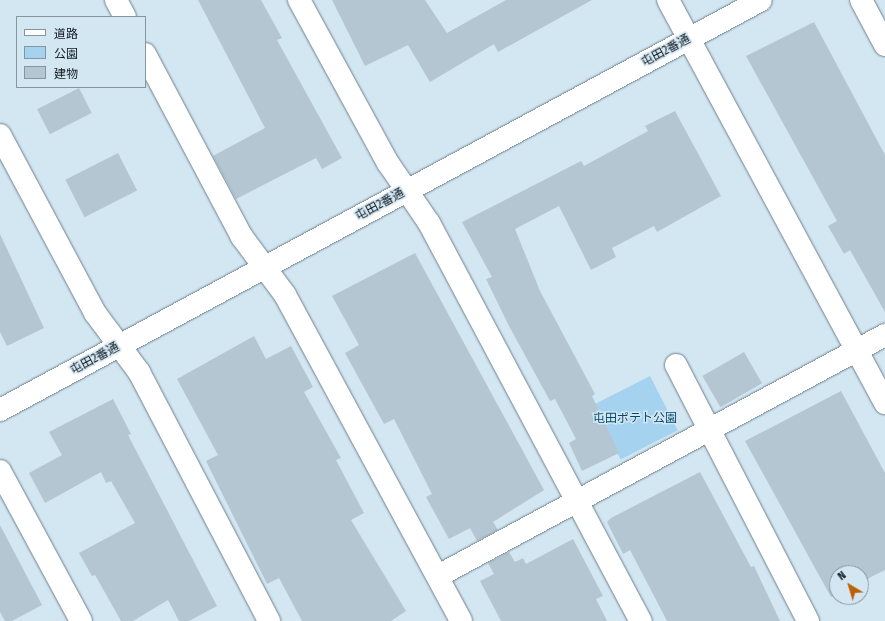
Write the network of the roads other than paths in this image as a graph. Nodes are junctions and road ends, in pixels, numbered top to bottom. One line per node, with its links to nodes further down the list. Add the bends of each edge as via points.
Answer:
1 (116, 0): 6 (street)
2 (299, 0): 11 (street)
3 (668, 0): 7 (street)
4 (761, 0): 7 (street, 屯田2番通)
5 (861, 0): 8 (street)
6 (124, 16)
7 (690, 38): 11 (street, 屯田2番通); 15 (street)
8 (885, 45)
9 (146, 56): 12 (street, via 242,237)
10 (0, 135): 14 (street, via 95,313)
11 (406, 191): 12 (street, 屯田2番通); 21 (street, via 429,223)
12 (266, 267): 14 (street, 屯田2番通); 22 (street, via 285,295)
13 (885, 335): 15 (street)
14 (120, 346): 18 (street, 屯田2番通); 24 (street, via 139,372)
15 (856, 350): 17 (street); 19 (street)
16 (676, 365): 19 (street)
17 (885, 403)
18 (0, 410)
19 (710, 431): 21 (street); 27 (street)
20 (0, 471): 23 (street)
21 (580, 502): 22 (street); 26 (street)
22 (438, 576): 25 (street)
23 (81, 621)
24 (269, 621)
25 (461, 621)
26 (641, 621)
27 (808, 621)

